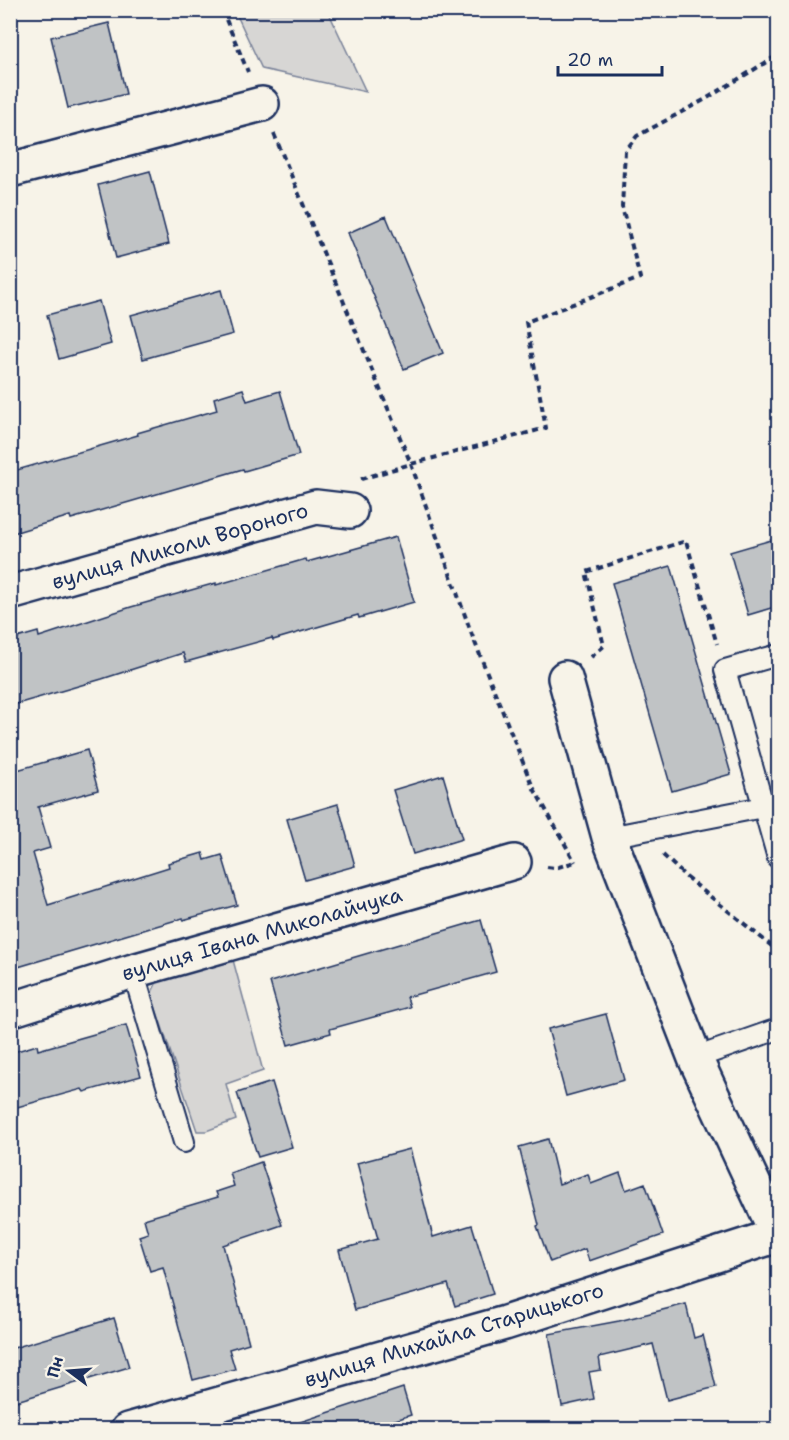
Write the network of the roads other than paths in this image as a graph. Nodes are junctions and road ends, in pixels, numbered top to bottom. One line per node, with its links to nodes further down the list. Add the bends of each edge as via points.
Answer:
1 (262, 104): 2 (street)
2 (10, 170)
3 (350, 511): 4 (street, вулиця Миколи Вороного, via 316,507)
4 (10, 594)
5 (778, 655): 7 (lane, via 725,670)
6 (565, 678): 8 (street, вулиця Михайла Старицького)
7 (764, 807): 8 (lane); 9 (lane)
8 (620, 840): 14 (street, вулиця Михайла Старицького)
9 (778, 858)
10 (514, 862): 11 (street, вулиця Івана Миколайчука)
11 (133, 971): 12 (street, вулиця Івана Миколайчука); 15 (lane)
12 (10, 1010)
13 (778, 1029): 14 (lane)
14 (695, 1058): 16 (street, вулиця Михайла Старицького)
15 (184, 1142)
16 (778, 1236): 17 (street, вулиця Михайла Старицького, via 505,1323)
17 (129, 1430)

